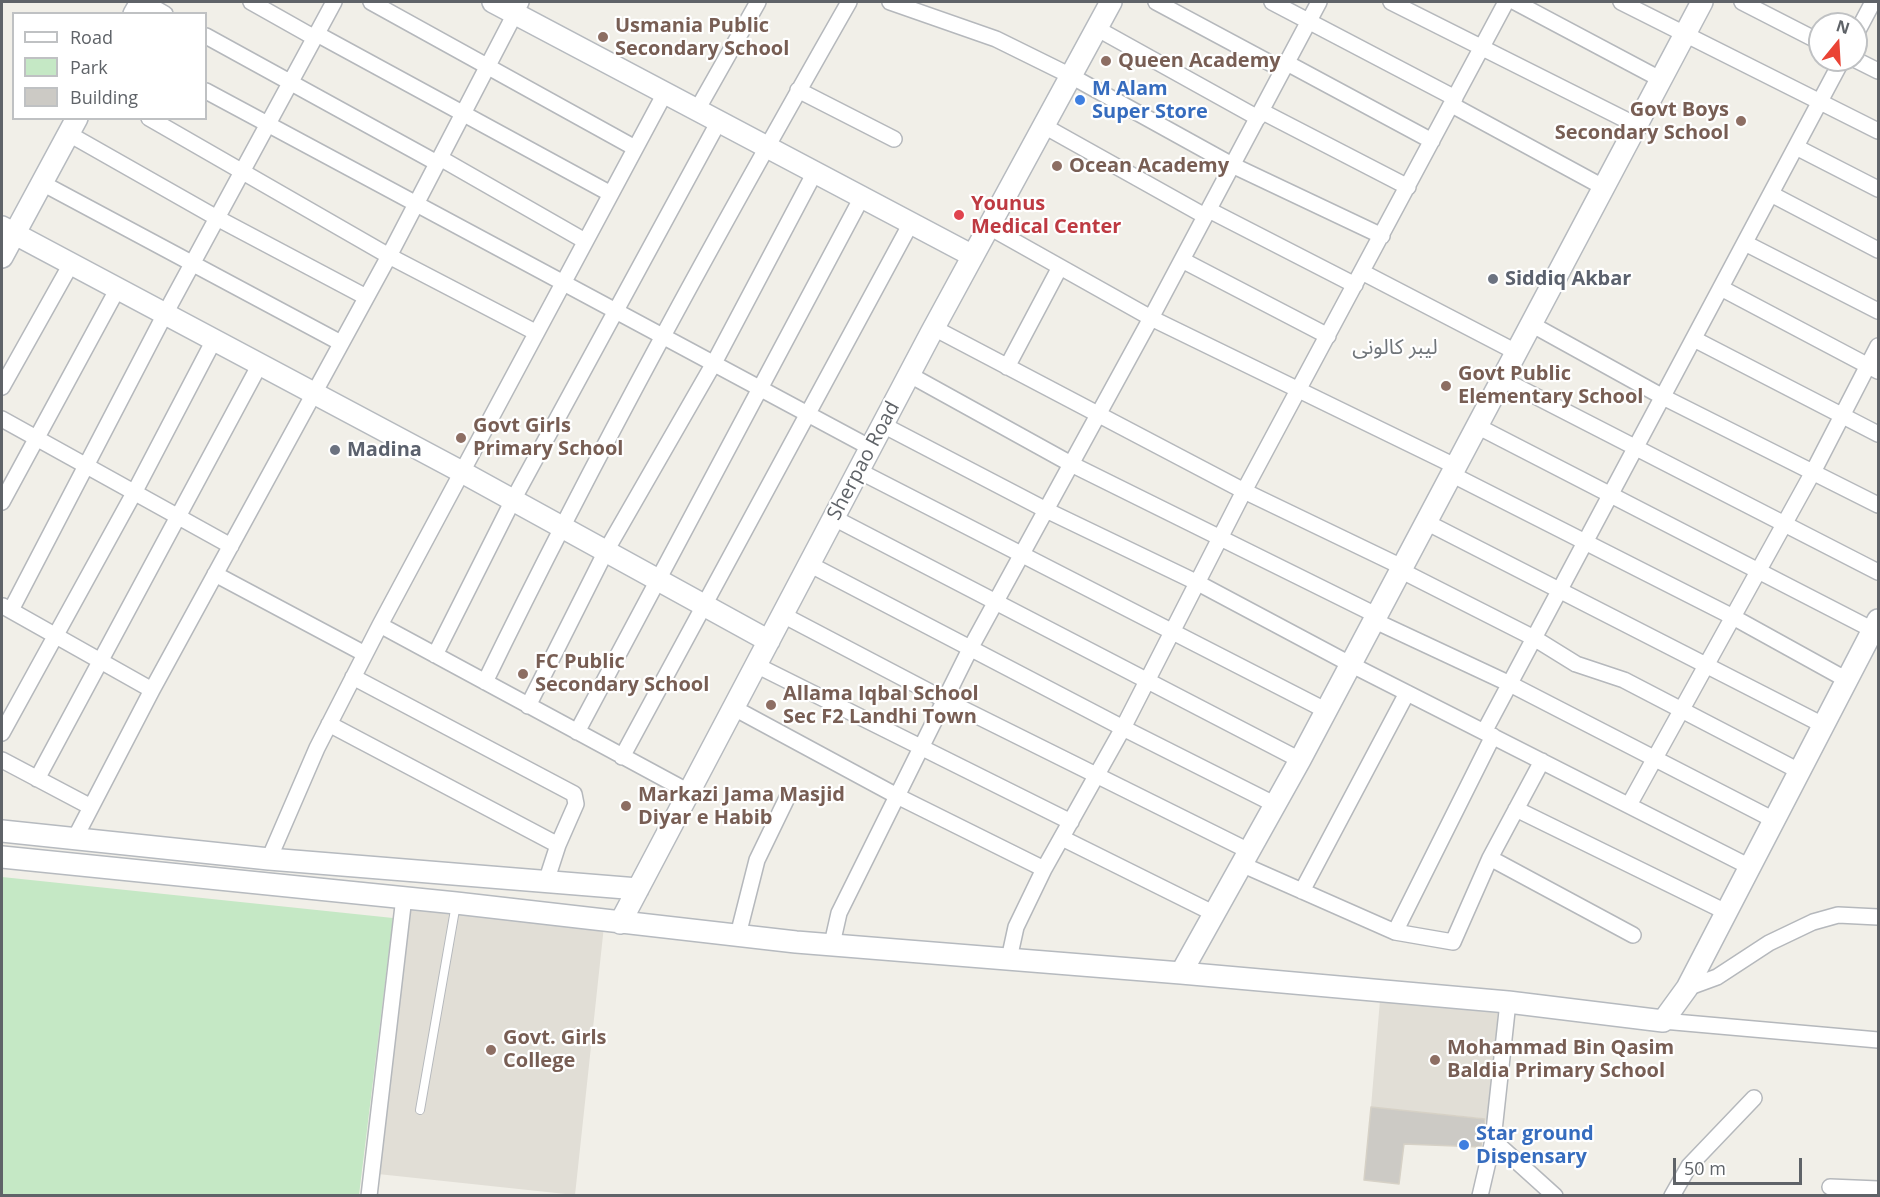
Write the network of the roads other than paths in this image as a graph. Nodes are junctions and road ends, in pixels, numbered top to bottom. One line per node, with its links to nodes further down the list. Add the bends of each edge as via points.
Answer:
1 (142, 2): 20 (street)
2 (251, 2): 24 (street)
3 (334, 2): 24 (street)
4 (370, 2): 29 (street)
5 (493, 2): 19 (street)
6 (758, 2): 39 (street)
7 (849, 2): 34 (street)
8 (890, 2): 31 (street, via 996,39)
9 (1111, 2): 22 (street, Sherpao Road)
10 (1156, 2): 28 (street)
11 (1272, 2): 21 (street)
12 (1319, 2): 21 (street)
13 (1391, 2): 27 (street)
14 (1506, 2): 27 (street)
15 (1515, 2): 32 (street)
16 (1621, 2): 23 (street)
17 (1701, 2): 23 (street)
18 (1742, 2): 25 (street)
19 (519, 8): 29 (street); 36 (street)
20 (161, 12)
21 (1309, 20): 28 (street); 37 (street)
22 (1096, 28): 31 (street, Sherpao Road); 41 (street)
23 (1684, 35): 32 (street); 38 (street)
24 (316, 36): 33 (street); 40 (street)
25 (1808, 36)
26 (207, 37): 33 (street)
27 (1483, 46): 37 (street); 44 (street)
28 (1285, 66): 41 (street); 50 (street)
29 (488, 67): 40 (street); 53 (street)
30 (1836, 72): 38 (street)
31 (1071, 76): 47 (street, Sherpao Road); 55 (street)
32 (1660, 79): 44 (street)
33 (291, 83): 45 (street); 54 (street)
34 (798, 90): 49 (street); 51 (street)
35 (207, 92): 45 (street)
36 (665, 93): 39 (street); 53 (street)
37 (1453, 101): 50 (street); 60 (street)
38 (1820, 101): 48 (street); 52 (street)
39 (697, 110): 43 (street)
40 (464, 112): 54 (street); 62 (street)
41 (1259, 115): 55 (street); 59 (street)
42 (152, 120): 56 (street)
43 (719, 121): 51 (street); 87 (street)
44 (1636, 124): 60 (street)
45 (269, 125): 56 (street); 65 (street)
46 (73, 126): 58 (street); 67 (street)
47 (1044, 126): 66 (street); 69 (street, Sherpao Road)
48 (1878, 131)
49 (894, 139)
50 (1432, 141): 59 (street)
51 (766, 147): 57 (street); 94 (street)
52 (1796, 147): 61 (street); 63 (street)
53 (635, 148): 62 (street)
54 (439, 161): 65 (street); 72 (street)
55 (1232, 165): 66 (street); 71 (street)
56 (243, 172): 67 (street); 75 (street)
57 (815, 172): 64 (street); 101 (street)
58 (42, 183): 70 (street); 80 (street)
59 (1408, 187): 71 (street)
60 (1603, 187): 91 (street)
61 (1878, 189)
62 (611, 194): 72 (street)
63 (1771, 194): 73 (street); 74 (street)
64 (862, 197): 68 (street); 108 (street)
65 (416, 204): 75 (street); 83 (street)
66 (1207, 213): 78 (street); 82 (street)
67 (217, 218): 80 (street); 86 (street)
68 (911, 223): 76 (street); 112 (street)
69 (988, 227): 76 (street, Sherpao Road); 81 (street)
70 (8, 230): 77 (street); 79 (street)
71 (1382, 236): 82 (street)
72 (585, 240): 83 (street)
73 (1745, 243): 85 (street); 88 (street)
74 (1878, 250)
75 (389, 256): 86 (street); 93 (street)
76 (973, 256): 92 (street, Sherpao Road)
77 (2, 257)
78 (1182, 260): 90 (street); 95 (street)
79 (71, 264): 84 (street); 107 (street)
80 (192, 264): 89 (street); 98 (street)
81 (1060, 267): 90 (street); 103 (street)
82 (1359, 279): 95 (street); 100 (street)
83 (563, 282): 87 (street); 93 (street)
84 (118, 288): 89 (street); 119 (street)
85 (1721, 288): 96 (street); 104 (street)
86 (366, 297): 98 (street)
87 (617, 311): 94 (street); 131 (street)
88 (1878, 311)
89 (165, 314): 97 (street); 123 (street)
90 (1151, 318): 109 (street); 114 (street)
91 (1531, 324): 100 (street); 111 (street)
92 (934, 328): 103 (street); 105 (street, Sherpao Road)
93 (535, 332): 125 (street)
94 (664, 336): 101 (street); 139 (street)
95 (1328, 336): 109 (street)
96 (1694, 339): 111 (street); 113 (street)
97 (214, 340): 102 (street); 129 (street)
98 (341, 343): 110 (street)
99 (1878, 346): 104 (street)
100 (1516, 352): 106 (street)
101 (714, 363): 108 (street); 143 (street)
102 (260, 364): 110 (street); 135 (street)
103 (1007, 368): 114 (street)
104 (1873, 368): 113 (street)
105 (910, 375): 116 (street, Sherpao Road); 122 (street)
106 (1502, 379): 117 (street); 120 (street)
107 (2, 387)
108 (760, 388): 112 (street); 150 (street)
109 (1299, 390): 124 (street); 128 (street)
110 (313, 393): 125 (street); 142 (street)
111 (1663, 397): 120 (street); 127 (street)
112 (807, 413): 121 (street); 154 (street)
113 (1842, 415): 118 (street); 127 (street)
114 (1098, 416): 122 (street); 128 (street)
115 (2, 419): 119 (street)
116 (883, 425): 121 (street, Sherpao Road); 134 (street)
117 (1477, 426): 124 (street); 130 (street)
118 (1878, 434)
119 (35, 438): 123 (street); 132 (street)
120 (1637, 447): 130 (street); 138 (street)
121 (871, 448): 126 (street, Sherpao Road)
122 (1071, 464): 134 (street); 140 (street)
123 (86, 466): 129 (street); 155 (street)
124 (1453, 470): 137 (street); 141 (street)
125 (460, 471): 131 (street); 159 (street)
126 (859, 471): 136 (street, Sherpao Road); 144 (street)
127 (1813, 472): 133 (street); 138 (street)
128 (1245, 491): 140 (street); 146 (street)
129 (134, 492): 135 (street); 162 (street)
130 (1611, 495): 141 (street); 147 (street)
131 (513, 500): 139 (street); 167 (street)
132 (2, 502)
133 (1878, 505)
134 (1046, 510): 144 (street); 151 (street)
135 (179, 517): 142 (street); 168 (street)
136 (834, 518): 145 (street, Sherpao Road); 153 (street)
137 (1426, 522): 146 (street); 152 (street)
138 (1784, 524): 147 (street); 148 (street)
139 (561, 526): 143 (street); 175 (street)
140 (1220, 540): 151 (street); 157 (street)
141 (1585, 542): 152 (street); 158 (street)
142 (231, 546): 149 (street)
143 (606, 551): 150 (street); 180 (street)
144 (1022, 555): 153 (street); 161 (street)
145 (809, 564): 156 (street, Sherpao Road); 165 (street)
146 (1401, 568): 157 (street); 163 (street)
147 (1758, 572): 158 (street); 160 (street)
148 (1878, 572)
149 (215, 574): 166 (street); 177 (street)
150 (657, 579): 154 (street); 187 (street)
151 (1198, 583): 161 (street); 170 (street)
152 (1559, 591): 163 (street); 171 (street)
153 (995, 603): 165 (street); 173 (street)
154 (703, 605): 164 (street); 191 (street)
155 (6, 607): 162 (street)
156 (783, 615): 164 (street, Sherpao Road); 179 (street)
157 (1375, 617): 170 (street); 176 (street)
158 (1733, 617): 171 (street); 174 (street)
159 (380, 625): 166 (street); 167 (street)
160 (1876, 625): 174 (street)
161 (1173, 630): 173 (street); 182 (street)
162 (57, 636): 168 (street); 188 (street)
163 (1534, 638): 176 (street); 183 (street, via 1576,664 1624,680)
164 (769, 641): 169 (street, Sherpao Road)
165 (971, 647): 179 (street); 186 (street)
166 (365, 654): 172 (street)
167 (435, 655): 175 (street)
168 (102, 662): 177 (street); 198 (street)
169 (756, 664): 181 (street, Sherpao Road); 190 (street)
170 (1350, 664): 178 (street); 182 (street)
171 (1707, 664): 183 (street); 185 (street)
172 (353, 677): 184 (street); 211 (street, via 574,794 576,804)
173 (1148, 680): 186 (street); 194 (street)
174 (1847, 680): 185 (street)
175 (485, 682): 180 (street)
176 (1510, 684): 189 (street); 192 (street)
177 (152, 690): 204 (street)
178 (1407, 693): 189 (street); 220 (street)
179 (945, 700): 190 (street); 197 (street)
180 (528, 706): 187 (street)
181 (734, 708): 199 (street, Sherpao Road); 200 (street)
182 (1325, 710): 194 (street)
183 (1681, 712): 192 (street); 196 (street)
184 (329, 724): 211 (street); 215 (street)
185 (1823, 724): 196 (street)
186 (1123, 728): 197 (street); 202 (street)
187 (577, 732): 191 (street)
188 (2, 733)
189 (1488, 734): 195 (street); 227 (street)
190 (920, 749): 200 (street); 207 (street)
191 (622, 756): 199 (street)
192 (1656, 757): 203 (street); 206 (street)
193 (2, 760): 198 (street)
194 (1300, 760): 202 (street)
195 (1542, 761): 203 (street); 205 (street)
196 (1799, 771): 206 (street)
197 (1097, 775): 207 (street); 213 (street)
198 (37, 778): 204 (street)
199 (689, 792): 219 (street, Sherpao Road)
200 (897, 796): 217 (street); 230 (street, via 839,913)
201 (787, 798): 228 (street, via 757,860)
202 (1274, 804): 213 (street)
203 (1629, 805): 216 (street)
204 (91, 807): 209 (street)
205 (1516, 809): 214 (street); 223 (street)
206 (1774, 820): 216 (street)
207 (1071, 822): 210 (street)
208 (2, 831): 209 (street)
209 (75, 838): 215 (street)
210 (1062, 838): 217 (street); 224 (street)
211 (558, 845): 218 (street)
212 (2, 857): 221 (street)
213 (1245, 858): 220 (street); 224 (street)
214 (1490, 858): 227 (street, via 1454,942); 229 (street)
215 (269, 859): 218 (street)
216 (1750, 867): 223 (street)
217 (1044, 869): 231 (street, via 1016,927)
218 (546, 882): 219 (street)
219 (638, 889): 226 (street, Sherpao Road)
220 (1302, 891): 227 (street)
221 (404, 897): 222 (street); 242 (street)
222 (456, 903): 226 (street); 238 (lane)
223 (1726, 912): 233 (street)
224 (1215, 914): 232 (street)
225 (1878, 917): 233 (street, via 1838,915 1813,922 1769,943 1718,977)
226 (620, 922): 228 (street)
227 (1395, 932)
228 (738, 935): 230 (street)
229 (1633, 935)
230 (832, 944): 231 (street)
231 (1009, 959): 232 (street)
232 (1181, 973): 234 (street)
233 (1687, 988): 235 (street)
234 (1508, 1002): 235 (street); 239 (street)
235 (1663, 1020): 236 (street)
236 (1878, 1040)
237 (1754, 1098): 245 (street, via 1689,1166)
238 (420, 1110)
239 (1493, 1140): 243 (street); 244 (street)
240 (1830, 1187): 241 (street)
241 (1878, 1189)
242 (369, 1196)
243 (1480, 1196)
244 (1555, 1196)
245 (1672, 1196)

